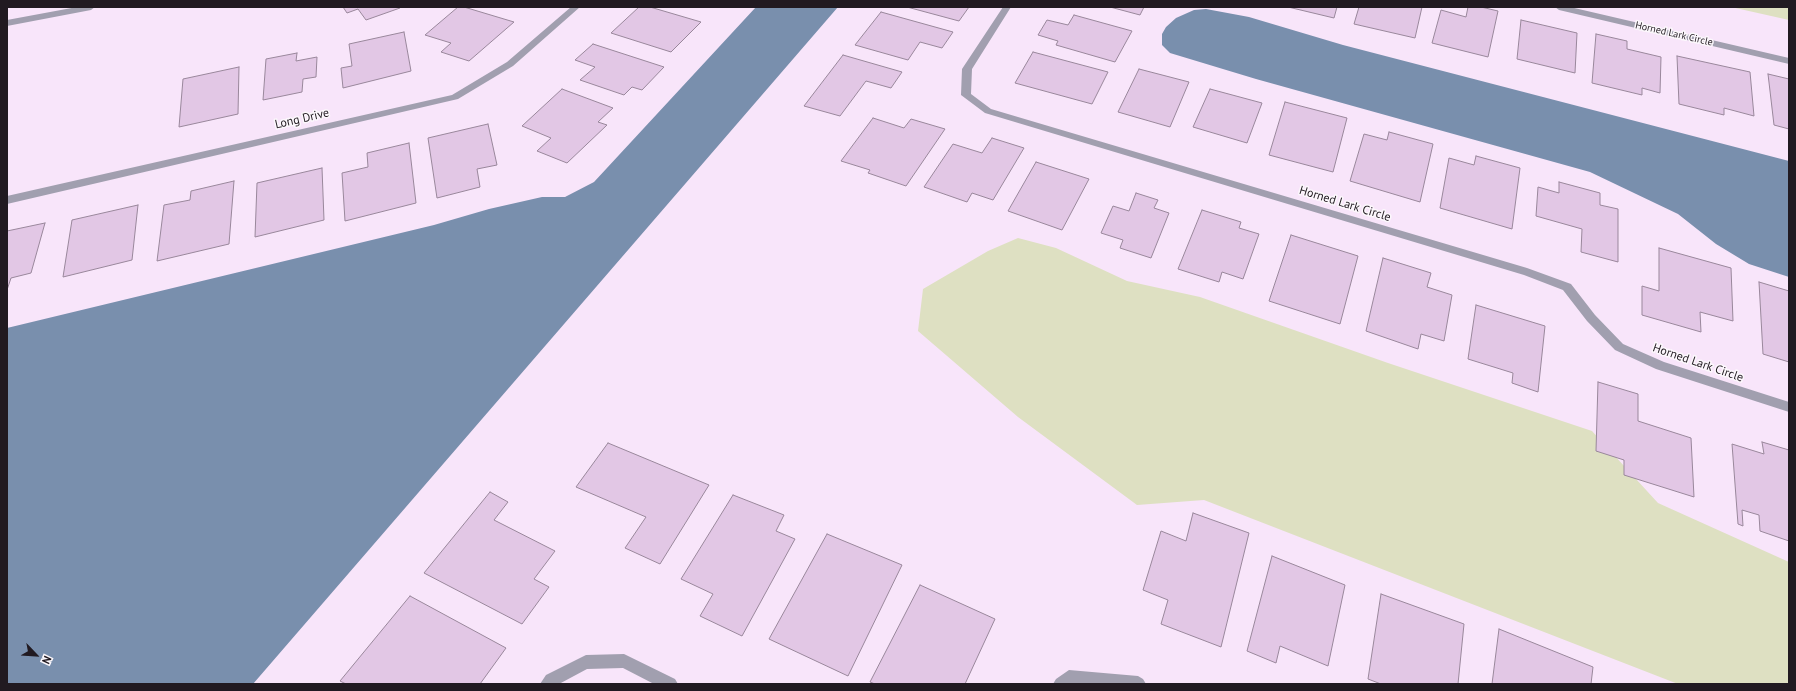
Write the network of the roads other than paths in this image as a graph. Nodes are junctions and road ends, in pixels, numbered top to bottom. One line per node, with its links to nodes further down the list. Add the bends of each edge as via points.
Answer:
1 (91, 7): 5 (street)
2 (576, 7): 7 (street, Long Drive, via 510,64 455,97)
3 (1007, 7): 8 (street, Horned Lark Circle, via 967,69 966,95 988,111 1527,272 1567,287 1591,318 1619,347 1660,366)
4 (1559, 7): 6 (street, Horned Lark Circle)
5 (7, 22)
6 (1789, 61)
7 (7, 200)
8 (1789, 407)
9 (548, 684): 10 (street, via 586,662 624,661)
10 (670, 684)
11 (1061, 684): 12 (street, via 1069,678)
12 (1138, 684)

